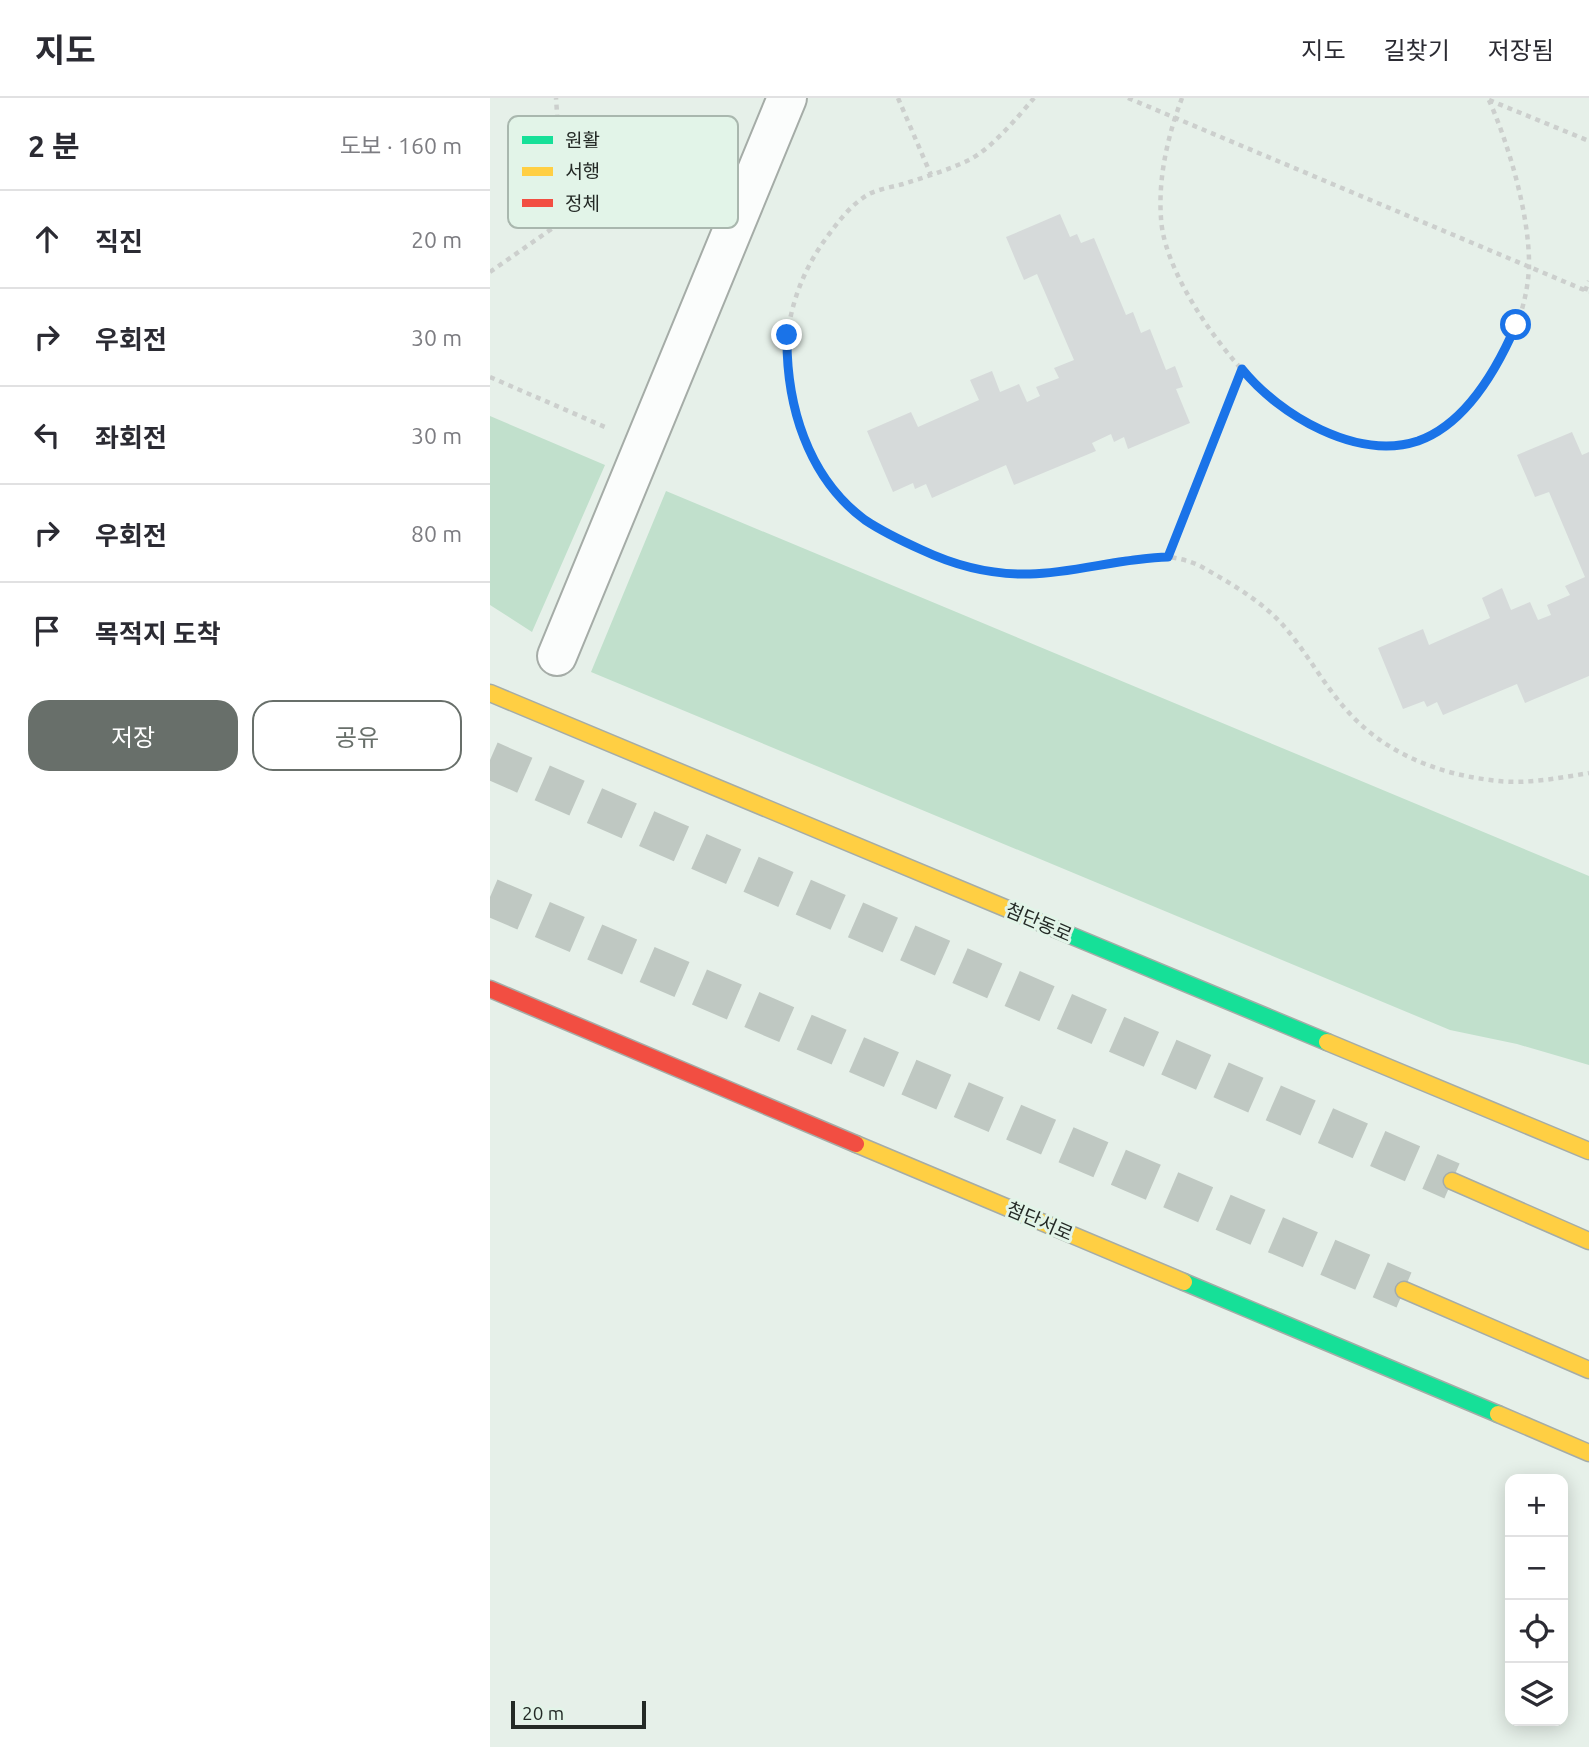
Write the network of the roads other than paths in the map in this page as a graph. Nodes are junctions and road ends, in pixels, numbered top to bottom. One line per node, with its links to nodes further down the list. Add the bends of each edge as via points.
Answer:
1 (787, 98): 2 (street)
2 (738, 217)
3 (734, 228): 4 (street)
4 (557, 656)
5 (490, 693): 7 (main road, 첨단동로)
6 (490, 989): 12 (main road, 첨단서로)
7 (1589, 1151)
8 (1452, 1181): 9 (main road)
9 (1589, 1241)
10 (1404, 1290): 11 (main road)
11 (1589, 1370)
12 (1589, 1453)

